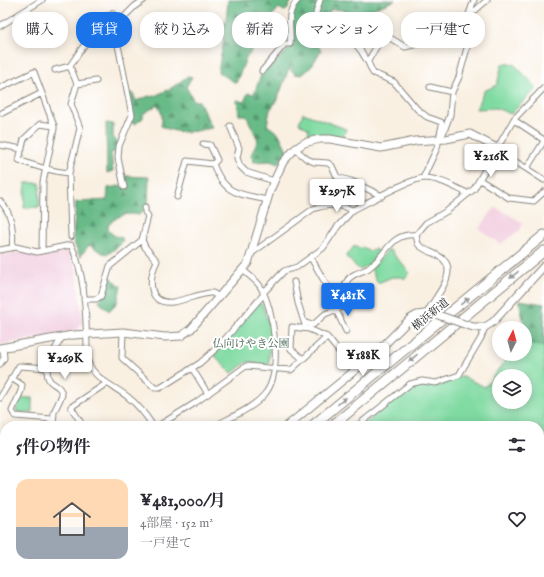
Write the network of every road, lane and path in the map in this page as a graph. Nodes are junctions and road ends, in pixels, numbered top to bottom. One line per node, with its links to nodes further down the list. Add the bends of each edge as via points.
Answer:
1 (42, 0): 10 (street)
2 (144, 0): 7 (street)
3 (298, 0): 18 (street, via 289,13 290,44 285,44)
4 (320, 0): 15 (street, via 316,8 317,18 344,32)
5 (474, 0): 8 (street)
6 (487, 0): 9 (street)
7 (129, 12)
8 (470, 12)
9 (474, 12)
10 (0, 26)
11 (82, 48): 16 (street)
12 (117, 48): 45 (street, via 132,115 119,146 118,158)
13 (376, 48): 15 (street)
14 (467, 48): 24 (street)
15 (368, 61): 30 (street, via 373,73 394,82 417,109 427,117 441,122)
16 (70, 66): 17 (street); 20 (street)
17 (55, 70)
18 (262, 71)
19 (96, 81): 20 (street)
20 (77, 84): 40 (street, via 72,104 80,128)
21 (430, 87): 24 (street)
22 (0, 88): 25 (street, via 34,72)
23 (544, 88): 27 (street)
24 (452, 92): 30 (street, via 450,115)
25 (42, 94): 26 (street); 28 (street)
26 (2, 113)
27 (514, 120): 31 (street); 36 (street)
28 (54, 126): 34 (street, via 40,124 24,139); 39 (street)
29 (230, 126): 44 (street, via 239,148 237,158 240,166 246,172)
30 (439, 139): 35 (street, via 381,148 320,139); 36 (street, via 470,134); 41 (street)
31 (544, 140): 38 (street)
32 (203, 144): 37 (street, via 210,145 217,160)
33 (0, 145): 34 (street)
34 (22, 149): 39 (street, via 19,160)
35 (295, 149): 44 (street, via 283,162); 48 (street, via 314,162 328,163 337,177)
36 (497, 149): 38 (street); 42 (street)
37 (213, 164): 49 (street, via 187,161); 50 (street, via 220,180 230,190)
38 (527, 168): 43 (street)
39 (46, 170): 40 (street); 60 (street, via 43,182)
40 (70, 173): 56 (street)
41 (423, 178): 47 (street, via 441,181); 48 (street)
42 (480, 180): 46 (street, via 509,198 534,201); 47 (street, via 474,189)
43 (544, 180)
44 (274, 181): 50 (street)
45 (124, 187)
46 (544, 192)
47 (467, 193): 54 (street, via 447,211 426,223)
48 (382, 196): 53 (street)
49 (177, 197)
50 (266, 200): 62 (street)
51 (0, 201): 58 (street, via 8,211 14,235)
52 (145, 207): 57 (street, via 148,216)
53 (353, 210): 62 (street, via 332,204 313,209); 63 (street, via 323,248)
54 (416, 235): 71 (street, via 396,240 370,267 350,277 342,305); 72 (street, via 421,247 444,259 448,275 438,296 429,307)
55 (544, 236): 97 (highway, 横浜新道, one-way to 55)
56 (71, 237)
57 (142, 240): 69 (street, via 157,261 151,278 153,293 158,298 173,302 209,293); 70 (street, via 110,266 102,296 96,299)
58 (12, 248): 59 (street); 60 (street)
59 (0, 250)
60 (42, 251): 70 (street, via 71,245 79,266)
61 (544, 251): 98 (highway, 横浜新道, one-way to 98)
62 (252, 253): 65 (street)
63 (310, 258): 67 (street); 68 (street, via 297,267 284,271)
64 (544, 266): 74 (street, via 493,322)
65 (242, 270): 68 (street, via 259,285); 69 (street)
66 (294, 282): 73 (street)
67 (330, 291)
68 (263, 294): 84 (street, via 219,346); 85 (street, via 275,333)
69 (218, 297): 76 (street, via 191,329 180,336 165,337)
70 (84, 298): 77 (street)
71 (336, 310): 73 (street, via 325,314 313,325); 75 (street)
72 (430, 313): 74 (street, bridge, via 473,327); 86 (street, via 410,319)
73 (305, 326): 79 (street); 81 (street, via 292,327 291,349)
74 (482, 327): 99 (street, via 481,338 459,375 436,383 422,381 410,384)
75 (346, 330)
76 (123, 332): 77 (street); 84 (street, via 122,358 155,388 160,388)
77 (86, 334): 78 (street); 88 (street, via 88,362 92,370)
78 (63, 336): 80 (street); 83 (street, via 54,349)
79 (327, 337): 81 (street); 86 (street)
80 (2, 348): 82 (street, via 4,358)
81 (302, 359): 85 (street, via 291,370)
82 (0, 364)
83 (48, 368): 87 (street, via 19,366); 91 (street, via 49,378 59,387 62,395)
84 (192, 368): 89 (street)
85 (273, 369): 89 (street, via 246,366); 95 (street, via 270,385 265,394 256,403)
86 (355, 371): 96 (street)
87 (11, 378): 90 (street); 91 (street, via 22,384 12,411 15,416)
88 (107, 383): 92 (street, via 71,407); 93 (street, via 127,396)
89 (208, 394): 94 (street)
90 (0, 398)
91 (52, 419)
92 (80, 421)
93 (149, 421)
94 (166, 421)
95 (224, 421)
96 (293, 421)
97 (318, 421)
98 (338, 421)
99 (363, 421)

